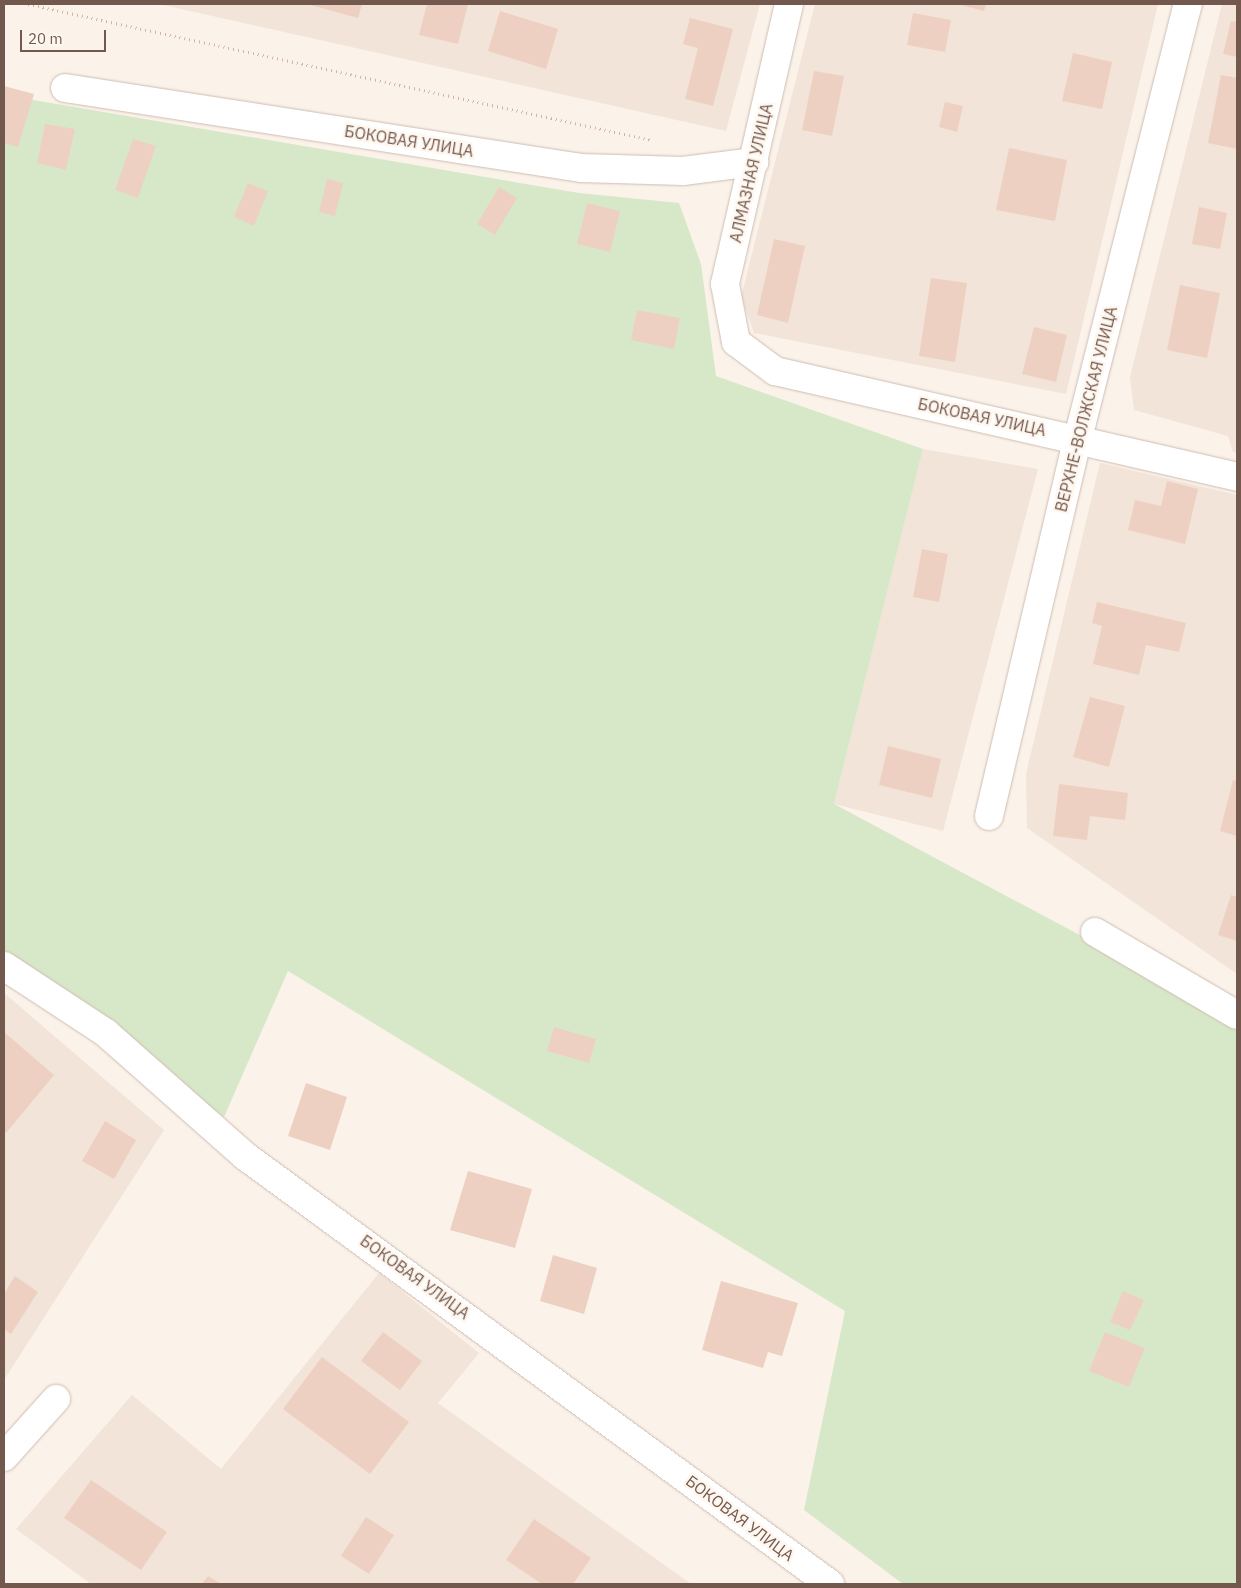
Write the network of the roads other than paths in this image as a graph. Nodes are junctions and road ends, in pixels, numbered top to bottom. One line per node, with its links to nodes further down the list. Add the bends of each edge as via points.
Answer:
1 (789, 4): 4 (street, АЛМАЗНАЯ УЛИЦА)
2 (1188, 4): 6 (street, ВЕРХНЕ-ВОЛЖСКАЯ УЛИЦА)
3 (65, 88): 4 (street, БОКОВАЯ УЛИЦА, via 581,168 683,170)
4 (754, 162): 5 (street, АЛМАЗНАЯ УЛИЦА, via 725,284)
5 (736, 342): 6 (street, БОКОВАЯ УЛИЦА, via 775,371)
6 (1078, 438): 7 (street, БОКОВАЯ УЛИЦА); 8 (street, ВЕРХНЕ-ВОЛЖСКАЯ УЛИЦА)
7 (1237, 477)
8 (989, 816)
9 (1095, 932): 11 (street)
10 (4, 966): 14 (street, БОКОВАЯ УЛИЦА, via 106,1033 244,1156)
11 (1237, 1015)
12 (56, 1399): 13 (street)
13 (4, 1457)
14 (830, 1584)

